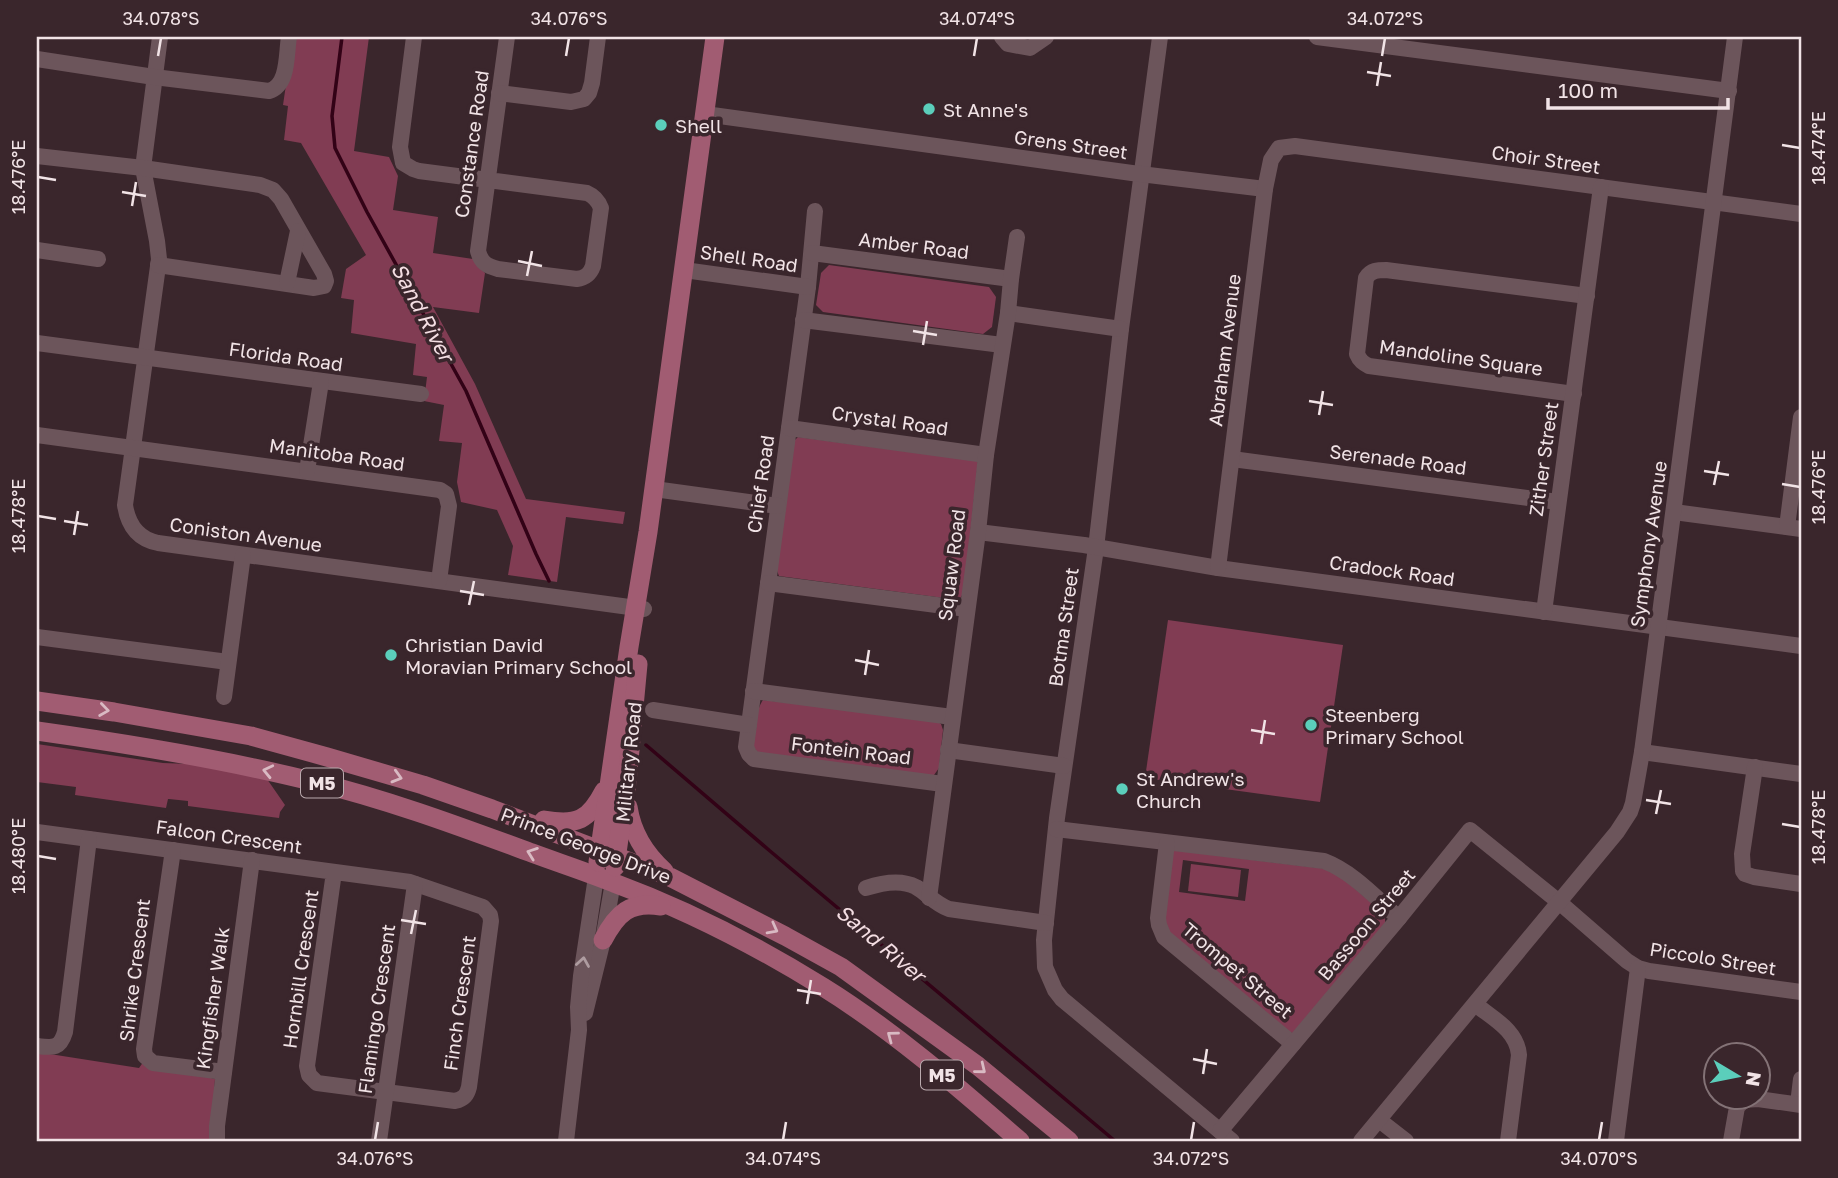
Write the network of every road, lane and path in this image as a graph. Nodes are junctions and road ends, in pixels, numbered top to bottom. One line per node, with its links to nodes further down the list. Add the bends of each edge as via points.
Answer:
1 (160, 37): 14 (street, Coniston Avenue)
2 (289, 37): 14 (street, via 282,82 274,90)
3 (414, 37): 22 (street, via 400,147 403,163 413,169)
4 (507, 37): 16 (street, Constance Road)
5 (598, 37): 16 (street, via 592,83 584,99 571,102)
6 (715, 37): 17 (main road, Military Road)
7 (1002, 37): 8 (street, via 1008,44 1030,48)
8 (1046, 37)
9 (1160, 37): 21 (street, Botma Street)
10 (1317, 37): 12 (street)
11 (1735, 37): 15 (street, Symphony Avenue)
12 (1359, 39): 15 (street)
13 (37, 59): 14 (street)
14 (154, 77): 20 (street, Coniston Avenue)
15 (1729, 91): 25 (street, Symphony Avenue)
16 (499, 93): 22 (street, Constance Road)
17 (705, 114): 21 (street, Grens Street); 34 (main road, Military Road)
18 (1286, 146): 23 (street, Choir Street); 24 (street, Abraham Avenue, via 1271,160)
19 (37, 156): 20 (street)
20 (143, 168): 28 (street, via 267,187 281,199); 33 (street, Coniston Avenue)
21 (1143, 175): 24 (street, Grens Street); 41 (street, Botma Street)
22 (487, 180): 22 (street, Constance Road, via 478,251 489,267 577,279 590,273 601,208 596,198)
23 (1601, 187): 25 (street, Choir Street); 38 (street, Zither Street)
24 (1265, 189): 53 (street, Abraham Avenue)
25 (1715, 203): 27 (street, Choir Street); 58 (street, Symphony Avenue)
26 (815, 211): 31 (street, Chief Road)
27 (1801, 214)
28 (298, 231): 36 (street); 36 (street, via 324,274 325,284 314,288)
29 (1017, 237): 35 (street, Squaw Road)
30 (37, 250): 32 (street)
31 (812, 253): 35 (street, Amber Road); 37 (street, Chief Road)
32 (98, 259)
33 (158, 265): 36 (street); 44 (street, Coniston Avenue)
34 (684, 270): 37 (street, Shell Road); 55 (main road, Military Road)
35 (1011, 279): 39 (street, Squaw Road)
36 (287, 283)
37 (808, 287): 40 (street, Chief Road)
38 (1587, 296): 47 (street, Zither Street); 47 (street, Mandoline Square, via 1386,270 1375,270 1366,278 1357,354 1364,364)
39 (1008, 313): 41 (street); 43 (street, Squaw Road)
40 (803, 320): 43 (street); 49 (street, Chief Road)
41 (1121, 329): 61 (street, Botma Street)
42 (37, 343): 44 (street, Florida Road)
43 (1002, 345): 52 (street, Squaw Road)
44 (146, 358): 45 (street, Florida Road); 51 (street, Coniston Avenue)
45 (321, 382): 46 (street, Florida Road); 54 (street)
46 (421, 394)
47 (1574, 394): 56 (street, Zither Street)
48 (1801, 417): 59 (street)
49 (789, 428): 52 (street, Crystal Road); 57 (street, Chief Road)
50 (37, 435): 51 (street, Manitoba Road)
51 (134, 448): 54 (street, Manitoba Road); 62 (street, Coniston Avenue, via 125,505 138,534 150,542)
52 (986, 455): 60 (street, Squaw Road)
53 (1232, 459): 56 (street, Serenade Road); 63 (street, Abraham Avenue)
54 (307, 471): 64 (street, Manitoba Road, via 446,494 449,506)
55 (654, 489): 57 (street); 66 (main road, Military Road)
56 (1558, 502): 68 (street, Zither Street)
57 (778, 506): 65 (street, Chief Road)
58 (1674, 512): 59 (street); 69 (street, Symphony Avenue)
59 (1794, 528)
60 (978, 532): 61 (street, Cradock Road); 67 (street, Squaw Road)
61 (1096, 548): 63 (street, Cradock Road); 83 (street, Botma Street)
62 (243, 555): 64 (street, Coniston Avenue); 72 (street)
63 (1218, 568): 68 (street, Cradock Road)
64 (439, 581): 66 (street, Coniston Avenue)
65 (768, 583): 67 (street); 73 (street, Chief Road)
66 (640, 608): 86 (main road, Military Road)
67 (967, 610): 77 (street, Squaw Road)
68 (1544, 612): 69 (street, Cradock Road)
69 (1658, 627): 71 (street, Cradock Road); 81 (street, Symphony Avenue)
70 (37, 637): 72 (street)
71 (1801, 646)
72 (228, 662): 74 (street)
73 (753, 691): 77 (street); 78 (street, Chief Road)
74 (224, 697)
75 (37, 701): 88 (main road, Prince George Drive / M5, one-way to 88, via 251,736)
76 (653, 710): 78 (street)
77 (952, 717): 80 (street, Squaw Road)
78 (749, 725): 82 (street, Chief Road, via 746,747)
79 (37, 731): 98 (main road, Prince George Drive / M5, one-way to 79, via 411,809 317,782 181,753)
80 (948, 750): 83 (street); 87 (street, Squaw Road)
81 (1642, 752): 84 (street); 103 (street, Symphony Avenue, via 1630,812)
82 (754, 759): 87 (street, Fontein Road)
83 (1064, 766): 89 (street, Botma Street)
84 (1755, 767): 85 (street); 100 (street, via 1743,871 1748,876)
85 (1801, 774)
86 (618, 783): 88 (main road, via 576,821 558,823); 94 (main road, Military Road); 97 (main road, via 639,840)
87 (943, 783): 102 (street, Squaw Road)
88 (492, 809): 94 (main road, Prince George Drive / M5)
89 (1056, 829): 92 (street); 106 (street, Botma Street)
90 (37, 832): 91 (street, Falcon Crescent)
91 (89, 839): 93 (street, Falcon Crescent); 113 (street, via 65,1032 57,1046)
92 (1167, 843): 105 (street, via 1324,861 1346,872); 112 (street, Trompet Street, via 1158,909 1164,937)
93 (173, 850): 95 (street, Falcon Crescent); 114 (street, Shrike Crescent, via 145,1056 153,1063)
94 (608, 852): 97 (main road, Prince George Drive / M5); 98 (main road, Military Road)
95 (252, 860): 96 (street, Falcon Crescent); 114 (street, Kingfisher Walk)
96 (334, 872): 99 (street, Falcon Crescent); 116 (street, Hornbill Crescent, via 308,1070 317,1083)
97 (670, 877): 124 (main road, Prince George Drive / M5, one-way to 124, via 841,967 978,1066)
98 (605, 879): 104 (main road, Prince George Drive / M5); 107 (street, Military Road); 111 (street, Military Road, one-way to 98, via 580,987)
99 (415, 884): 116 (street, Flamingo Crescent); 116 (street, Finch Crescent, via 480,906 490,915 469,1087 465,1096 455,1101)
100 (1801, 884)
101 (866, 888): 102 (street, via 906,884)
102 (929, 898): 106 (street, via 958,911)
103 (1559, 902): 105 (street, Bassoon Street, via 1470,830); 108 (street, Piccolo Street); 110 (street, Symphony Avenue)
104 (679, 911): 107 (main road, via 635,906 617,918); 123 (main road, Prince George Drive / M5, one-way to 104, via 959,1088 825,988)
105 (1399, 918): 112 (street, Bassoon Street)
106 (1046, 923): 119 (street, Botma Street, via 1045,967 1062,999)
107 (603, 940): 111 (street, Military Road)
108 (1638, 968): 109 (street, Piccolo Street); 128 (street)
109 (1801, 992)
110 (1475, 1004): 118 (street, Symphony Avenue); 127 (street, via 1511,1033 1519,1046)
111 (579, 1030): 122 (street, Military Road)
112 (1293, 1044): 119 (street, Bassoon Street)
113 (37, 1046)
114 (224, 1072): 120 (street, Kingfisher Walk)
115 (1801, 1079): 117 (street)
116 (386, 1092): 121 (street, Flamingo Crescent)
117 (1799, 1105): 129 (street, via 1744,1100 1737,1107)
118 (1379, 1119): 125 (street, Symphony Avenue); 126 (street)
119 (1226, 1136)
120 (217, 1141)
121 (379, 1141)
122 (566, 1141)
123 (1020, 1141)
124 (1069, 1141)
125 (1361, 1141)
126 (1406, 1141)
127 (1508, 1141)
128 (1616, 1141)
129 (1731, 1141)

